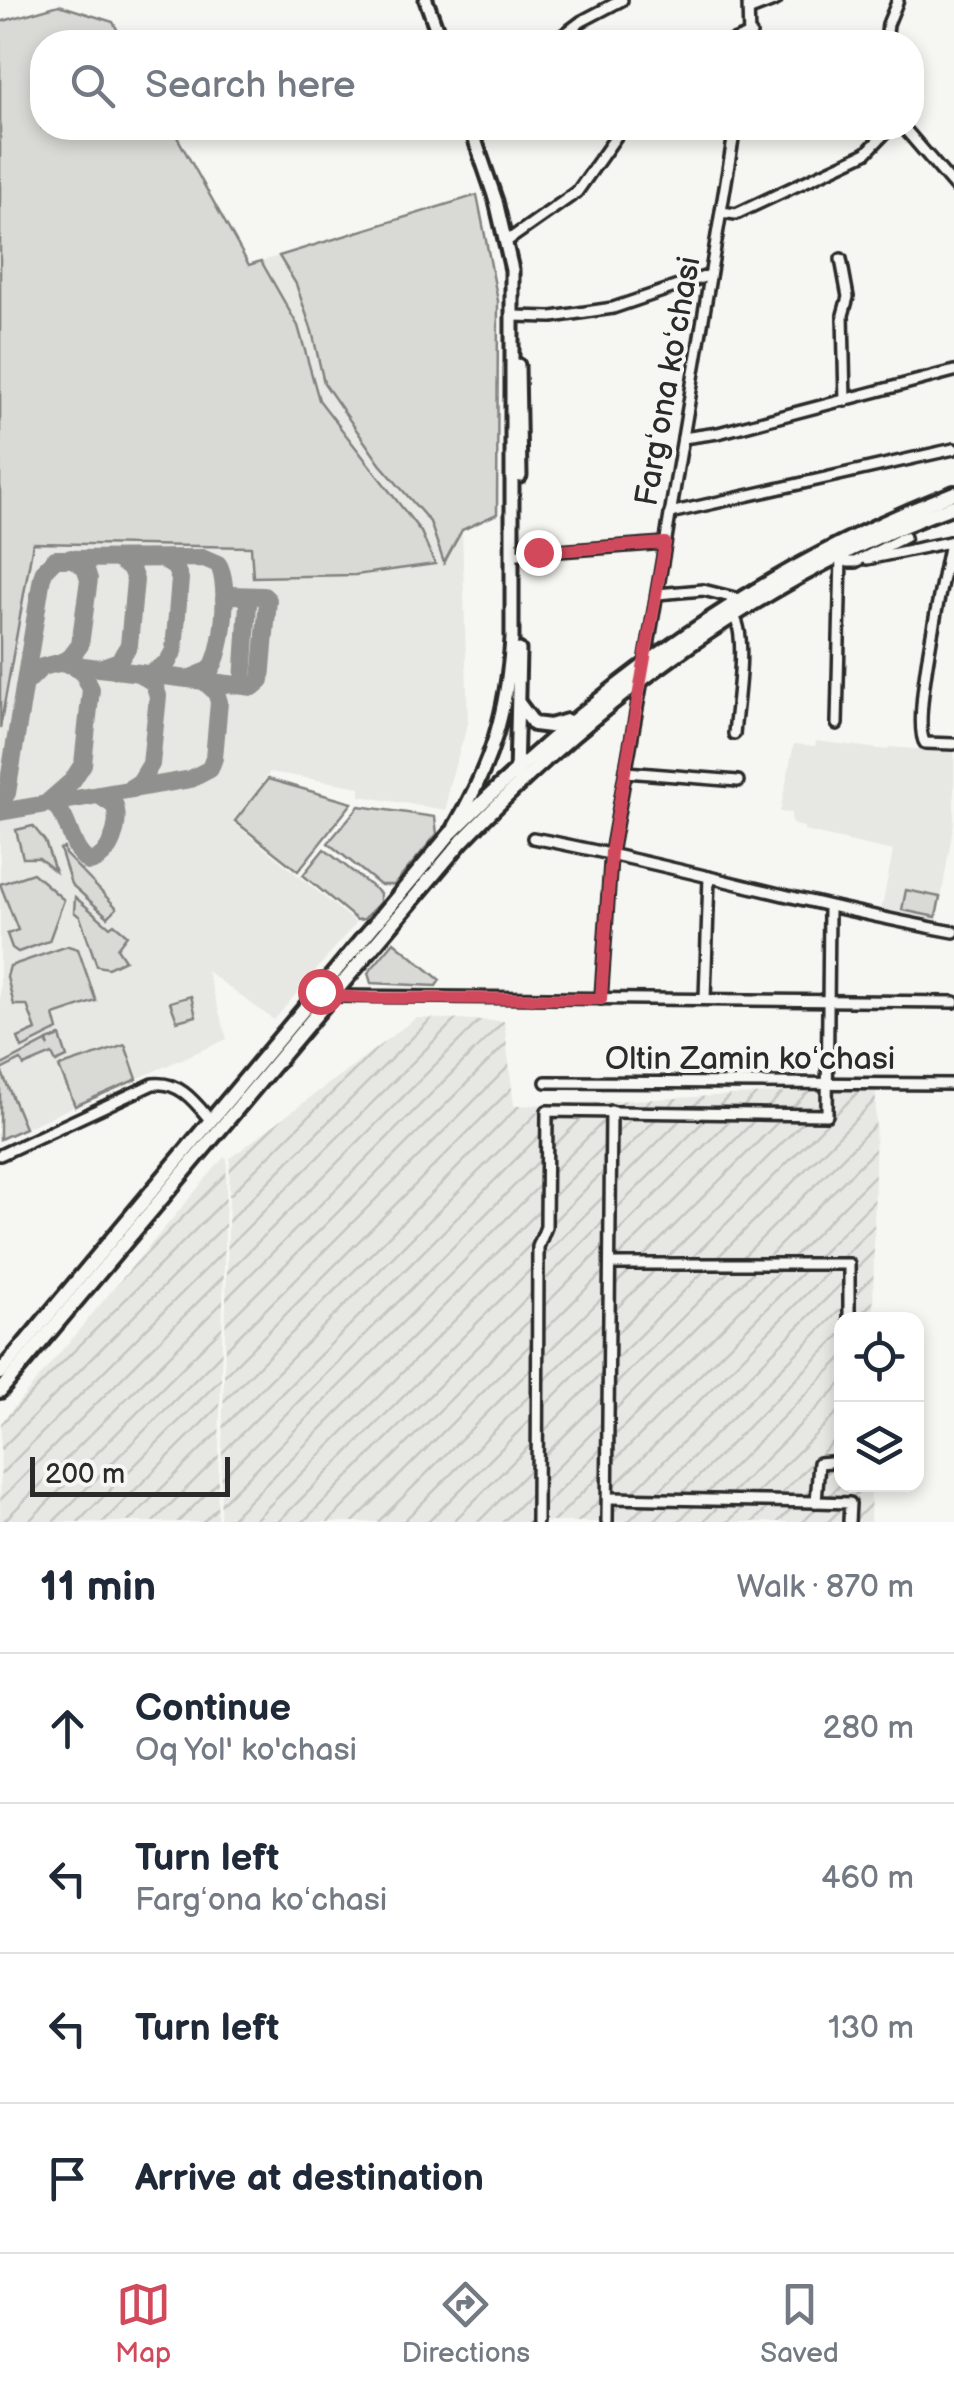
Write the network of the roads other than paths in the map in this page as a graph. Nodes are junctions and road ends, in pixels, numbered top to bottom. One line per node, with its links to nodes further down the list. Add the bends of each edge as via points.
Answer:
1 (426, 0): 6 (main road)
2 (622, 0): 7 (street)
3 (776, 0): 5 (street)
4 (898, 0): 9 (street)
5 (749, 5): 8 (street)
6 (437, 30)
7 (570, 30)
8 (750, 30)
9 (887, 30)
10 (474, 140): 17 (main road)
11 (614, 140): 17 (street, via 577,192)
12 (733, 140): 16 (street, Fargʻona koʻchasi)
13 (878, 140): 16 (street, via 866,153 736,214)
14 (914, 140): 15 (street)
15 (954, 186)
16 (721, 212): 19 (street, Fargʻona koʻchasi)
17 (507, 241): 20 (main road)
18 (841, 259): 22 (street, via 848,297)
19 (710, 276): 20 (street, via 613,308); 23 (street, Fargʻona koʻchasi)
20 (513, 316): 31 (main road); 46 (main road, via 509,684 479,786)
21 (954, 371): 22 (street)
22 (845, 401): 23 (street)
23 (683, 438): 27 (street, Fargʻona koʻchasi)
24 (954, 449): 27 (street)
25 (954, 493): 34 (highway)
26 (954, 506): 32 (highway)
27 (670, 514): 30 (street, Fargʻona koʻchasi)
28 (905, 536): 32 (street)
29 (952, 542): 32 (street); 42 (street, via 922,693 920,737)
30 (665, 543): 31 (street); 33 (street, Fargʻona koʻchasi)
31 (520, 554): 38 (main road)
32 (848, 559): 35 (highway); 40 (street)
33 (657, 594): 34 (street, via 703,590); 36 (street, Fargʻona koʻchasi)
34 (739, 599): 36 (highway)
35 (734, 616): 37 (highway); 41 (street)
36 (646, 661): 37 (street, Fargʻona koʻchasi); 39 (highway)
37 (642, 681): 43 (street, Fargʻona koʻchasi); 44 (highway)
38 (519, 704): 39 (highway, via 541,726); 44 (main road)
39 (574, 719): 44 (highway)
40 (837, 724)
41 (734, 734)
42 (954, 744)
43 (626, 772): 45 (street); 48 (street, Fargʻona koʻchasi)
44 (517, 778): 46 (highway); 52 (highway)
45 (738, 781)
46 (450, 834): 52 (highway)
47 (533, 838): 48 (street)
48 (611, 852): 49 (street); 53 (street, Fargʻona koʻchasi)
49 (709, 878): 50 (street); 54 (street)
50 (829, 908): 51 (street); 55 (street)
51 (954, 932)
52 (325, 993): 53 (street); 61 (highway); 66 (highway)
53 (601, 999): 54 (street)
54 (705, 1000): 55 (street)
55 (828, 1000): 56 (street); 58 (street)
56 (954, 1002)
57 (546, 1082): 58 (street, Oltin Zamin koʻchasi)
58 (827, 1084): 59 (street, Oltin Zamin koʻchasi); 60 (street, via 826,1115)
59 (954, 1084)
60 (612, 1111): 63 (street); 70 (street, via 547,1111 546,1227 538,1247)
61 (211, 1121): 62 (street, via 181,1090 153,1084); 65 (highway)
62 (0, 1155)
63 (611, 1264): 64 (street, via 849,1264); 68 (street)
64 (849, 1312)
65 (0, 1373)
66 (0, 1391)
67 (834, 1461): 69 (street, via 819,1463)
68 (610, 1498): 69 (street); 71 (street)
69 (816, 1502): 72 (street, via 850,1503)
70 (537, 1522)
71 (608, 1522)
72 (849, 1522)

